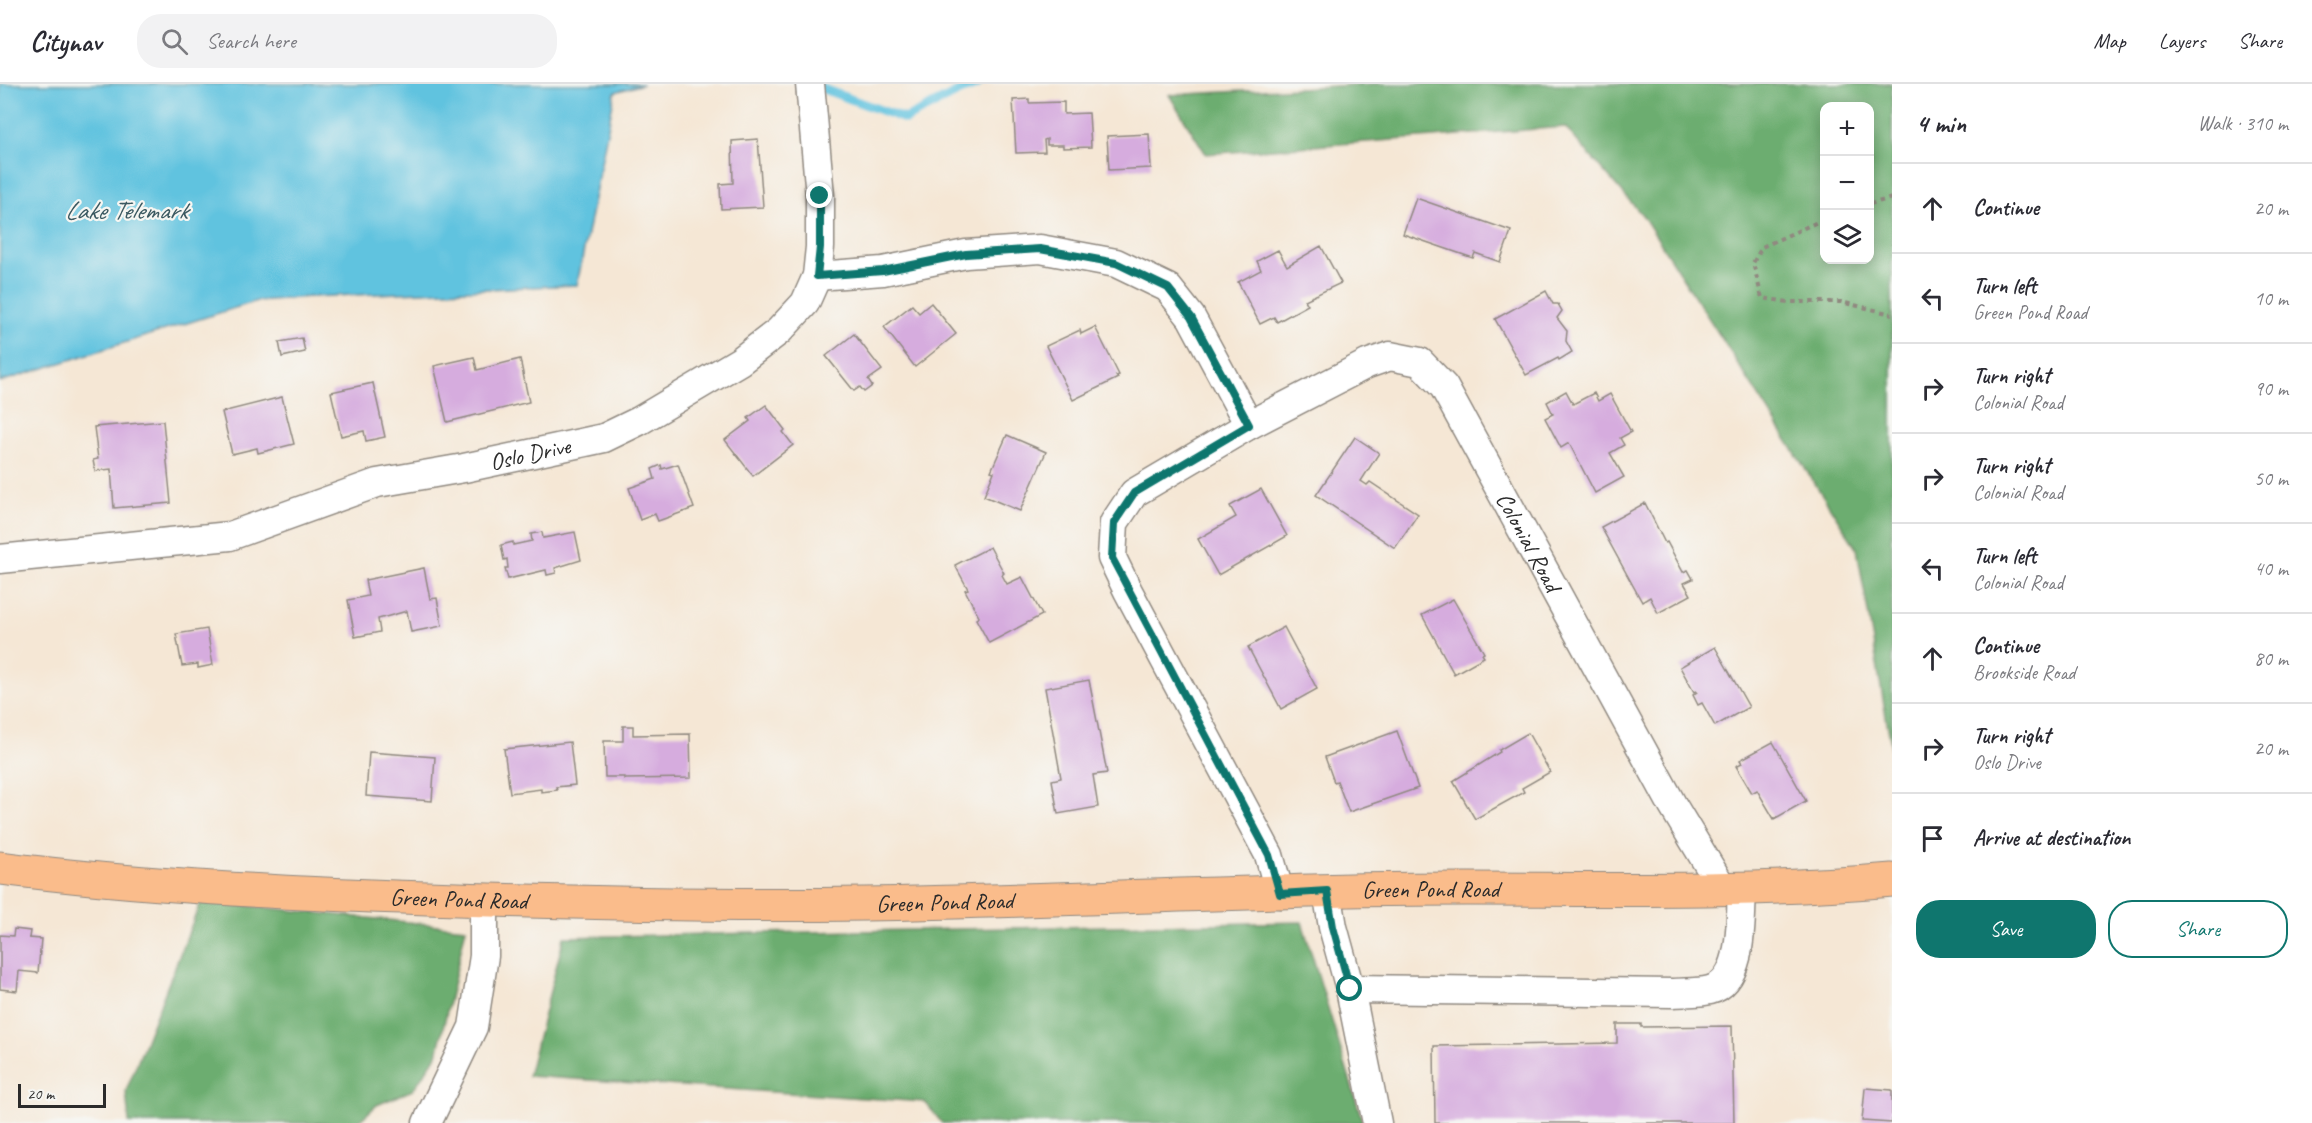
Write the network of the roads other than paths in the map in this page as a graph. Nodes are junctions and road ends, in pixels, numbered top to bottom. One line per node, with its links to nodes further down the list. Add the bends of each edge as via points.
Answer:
1 (811, 97): 2 (street, Oslo Drive, via 820,196)
2 (817, 276): 3 (street, via 883,271 966,254 1040,249 1116,263 1168,288 1191,317); 4 (street, Oslo Drive, via 805,303 779,331 748,355 604,438 377,483 230,536)
3 (1249, 425): 7 (street, Colonial Road, via 1367,364 1390,356 1420,362 1444,387 1673,806); 9 (street, Colonial Road, via 1134,493 1114,523 1112,558 1269,855)
4 (0, 559)
5 (0, 868): 10 (main road, Green Pond Road, via 194,888)
6 (1892, 880): 7 (main road, Green Pond Road)
7 (1732, 889): 8 (main road, Green Pond Road); 11 (street, via 1738,953 1727,980 1711,990 1660,993)
8 (1327, 891): 9 (main road, Green Pond Road); 11 (street)
9 (1280, 894): 10 (main road, Green Pond Road, via 732,905)
10 (484, 900): 12 (street, via 484,956 473,1027)
11 (1350, 989): 13 (street)
12 (427, 1123)
13 (1377, 1123)

